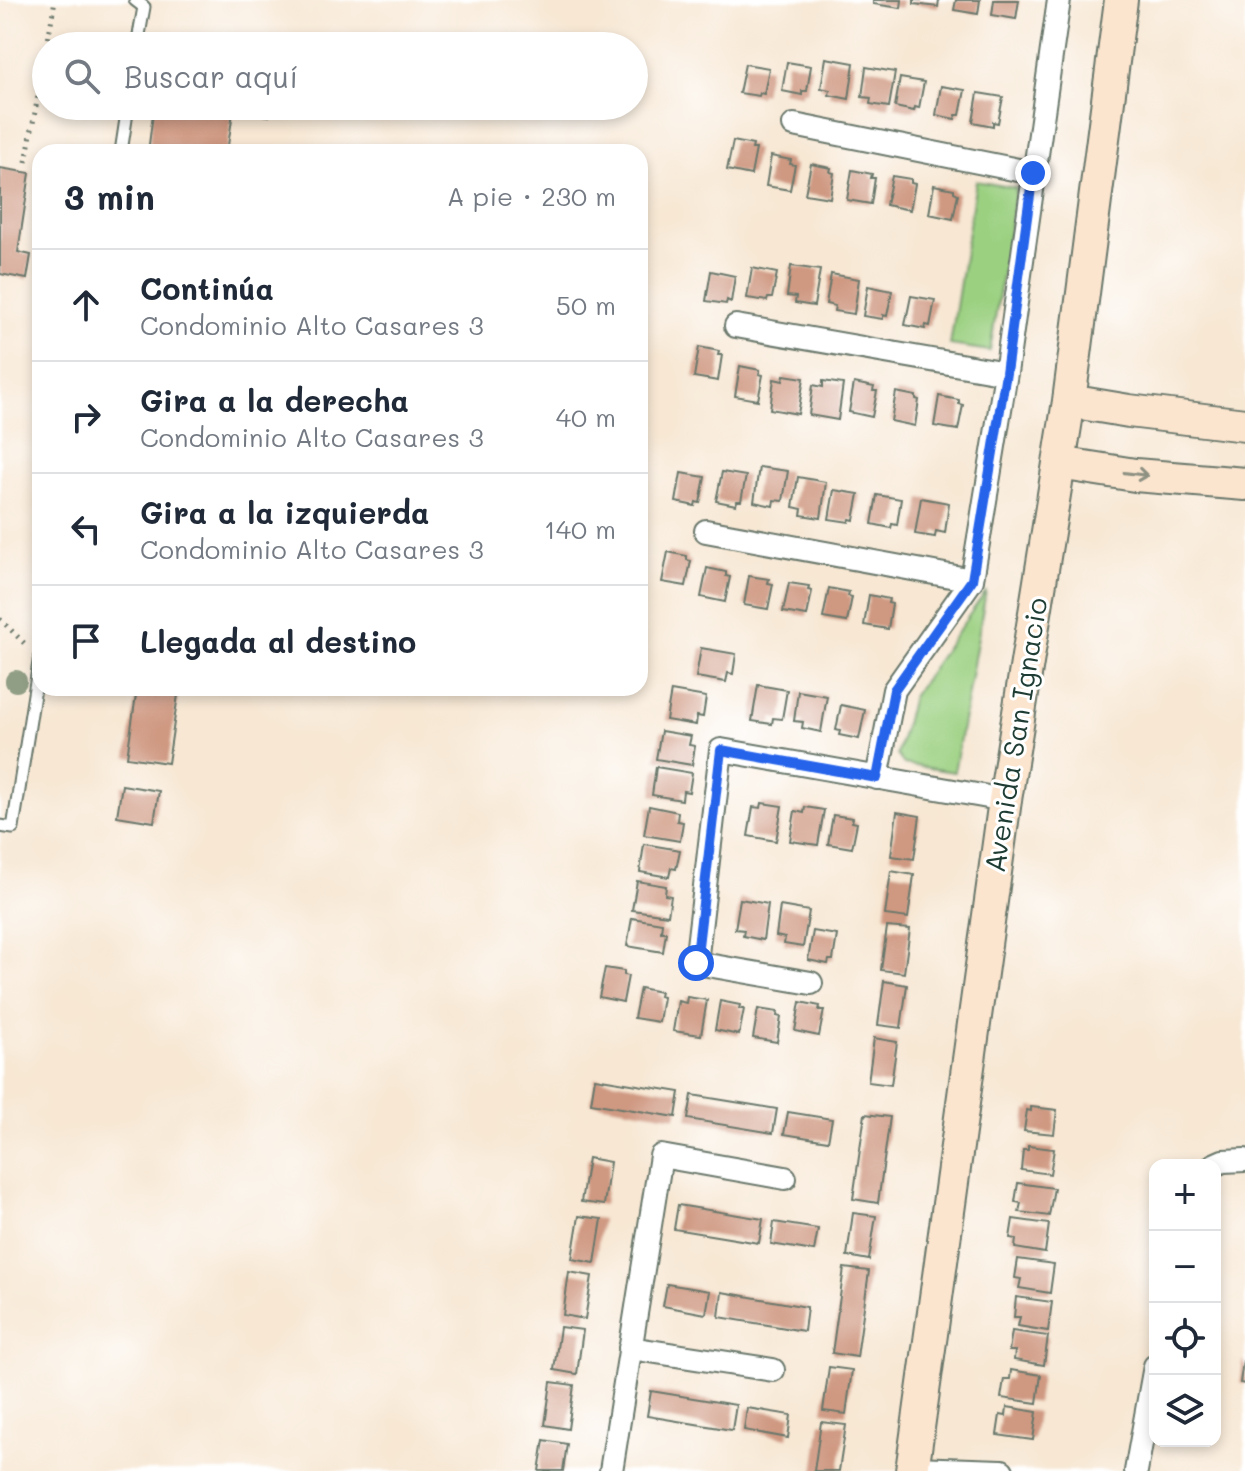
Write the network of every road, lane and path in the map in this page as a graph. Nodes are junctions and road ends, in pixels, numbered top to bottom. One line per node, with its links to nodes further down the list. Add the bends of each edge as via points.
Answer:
1 (55, 0): 5 (path)
2 (135, 0): 6 (lane, via 144,7)
3 (1059, 0): 12 (street)
4 (1121, 0): 15 (main road, Avenida San Ignacio)
5 (49, 32)
6 (140, 32)
7 (33, 120): 11 (path)
8 (126, 120): 10 (lane)
9 (794, 125): 12 (street)
10 (122, 144)
11 (26, 162)
12 (1033, 173): 14 (street)
13 (736, 326): 14 (street)
14 (1006, 373): 20 (street)
15 (1069, 401): 16 (main road); 17 (main road, Avenida San Ignacio)
16 (1245, 425)
17 (1059, 463): 18 (main road, one-way to 18); 25 (main road, Avenida San Ignacio)
18 (1245, 484)
19 (706, 531): 20 (street)
20 (972, 580): 24 (street, via 894,690)
21 (0, 619): 22 (path)
22 (32, 650)
23 (34, 696): 26 (lane, via 13,828)
24 (877, 778): 25 (street); 27 (street, via 721,750 696,963)
25 (1005, 800): 34 (main road, Avenida San Ignacio)
26 (0, 826)
27 (811, 983)
28 (1245, 1160): 29 (street)
29 (1221, 1162)
30 (785, 1178): 31 (street, via 661,1156)
31 (630, 1348): 32 (street); 35 (street)
32 (773, 1370)
33 (1153, 1375): 37 (street)
34 (913, 1470): 36 (street)
35 (611, 1471)
36 (1002, 1471)
37 (1136, 1471)

